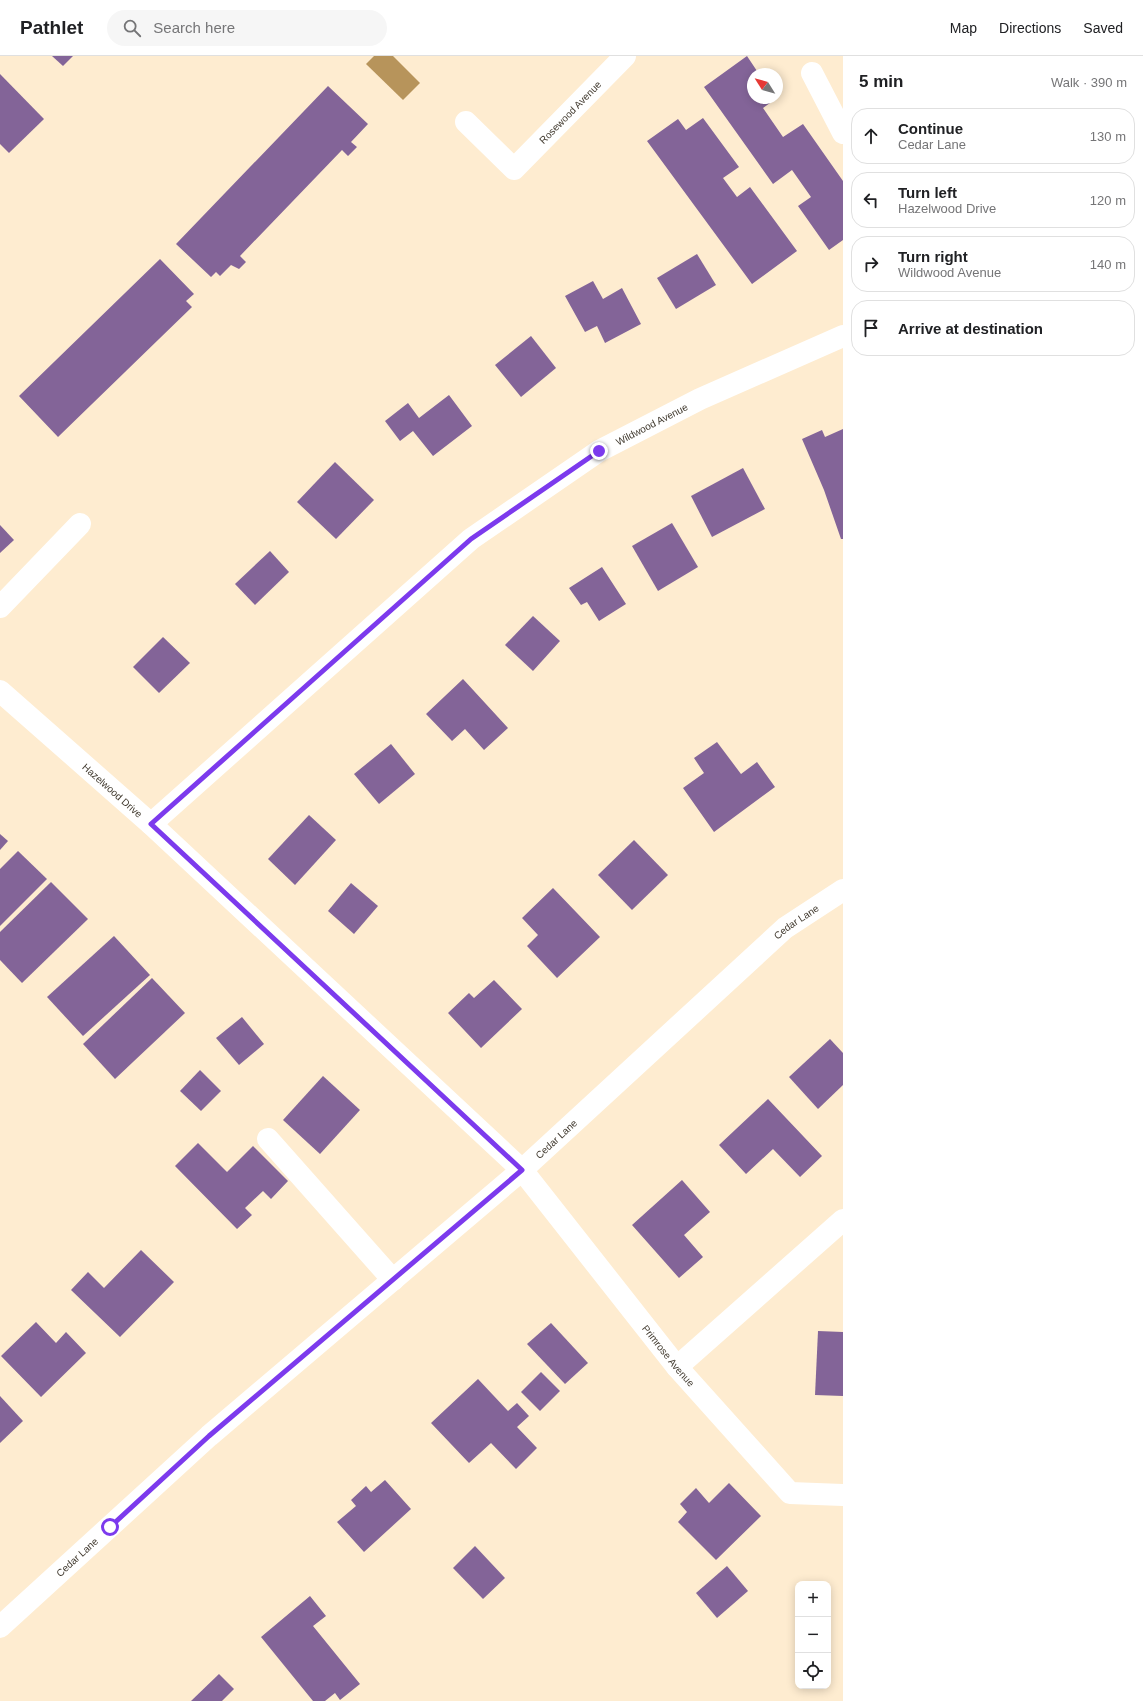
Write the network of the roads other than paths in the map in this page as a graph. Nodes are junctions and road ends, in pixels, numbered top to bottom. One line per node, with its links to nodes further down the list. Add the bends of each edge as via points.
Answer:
1 (625, 56): 3 (street, Rosewood Avenue, via 514,169)
2 (812, 73): 4 (street)
3 (466, 122)
4 (843, 133)
5 (843, 336): 9 (street, Wildwood Avenue, via 700,400 599,451 471,539)
6 (80, 524): 7 (street)
7 (0, 607)
8 (0, 691): 9 (street, Hazelwood Drive)
9 (151, 824): 12 (street, Hazelwood Drive)
10 (843, 890): 12 (street, Cedar Lane, via 785,928)
11 (268, 1140): 14 (street)
12 (522, 1170): 14 (street, Cedar Lane); 15 (street, Primrose Avenue)
13 (843, 1220): 15 (street)
14 (393, 1280): 17 (street, Cedar Lane, via 209,1436)
15 (678, 1367): 16 (street, Primrose Avenue, via 790,1493)
16 (843, 1495)
17 (0, 1627)

